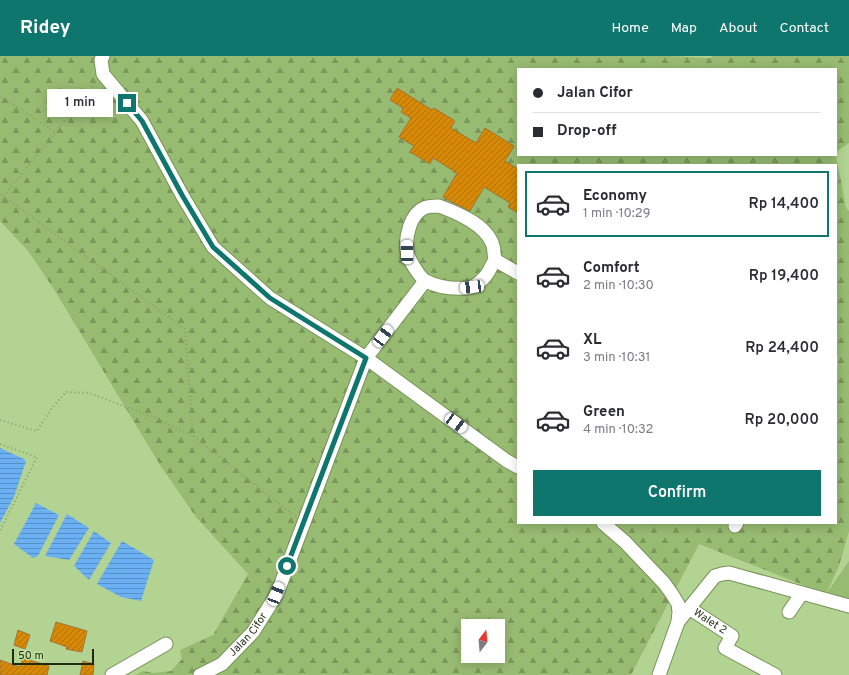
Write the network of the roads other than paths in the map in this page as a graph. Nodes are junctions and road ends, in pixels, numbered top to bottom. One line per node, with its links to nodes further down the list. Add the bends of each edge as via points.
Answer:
1 (103, 56): 5 (street, via 102,74 142,121 213,247 270,298)
2 (494, 260): 3 (street); 4 (street, via 486,276 472,287 441,287); 4 (street, via 494,246 485,231 461,214 438,206 423,208 410,224 407,252)
3 (517, 272)
4 (425, 281): 5 (street, Jalan Cifor)
5 (366, 358): 6 (street); 14 (street, Jalan Cifor, via 276,594 253,632 222,664)
6 (517, 466)
7 (604, 524): 11 (street, via 664,583)
8 (802, 593): 9 (street); 10 (street); 11 (street, via 729,573 722,574 716,576)
9 (849, 606)
10 (789, 612)
11 (682, 614): 15 (street); 16 (street, Walet 2, via 732,636 725,648)
12 (166, 644): 13 (street)
13 (112, 675)
14 (200, 675)
15 (659, 675)
16 (776, 675)

